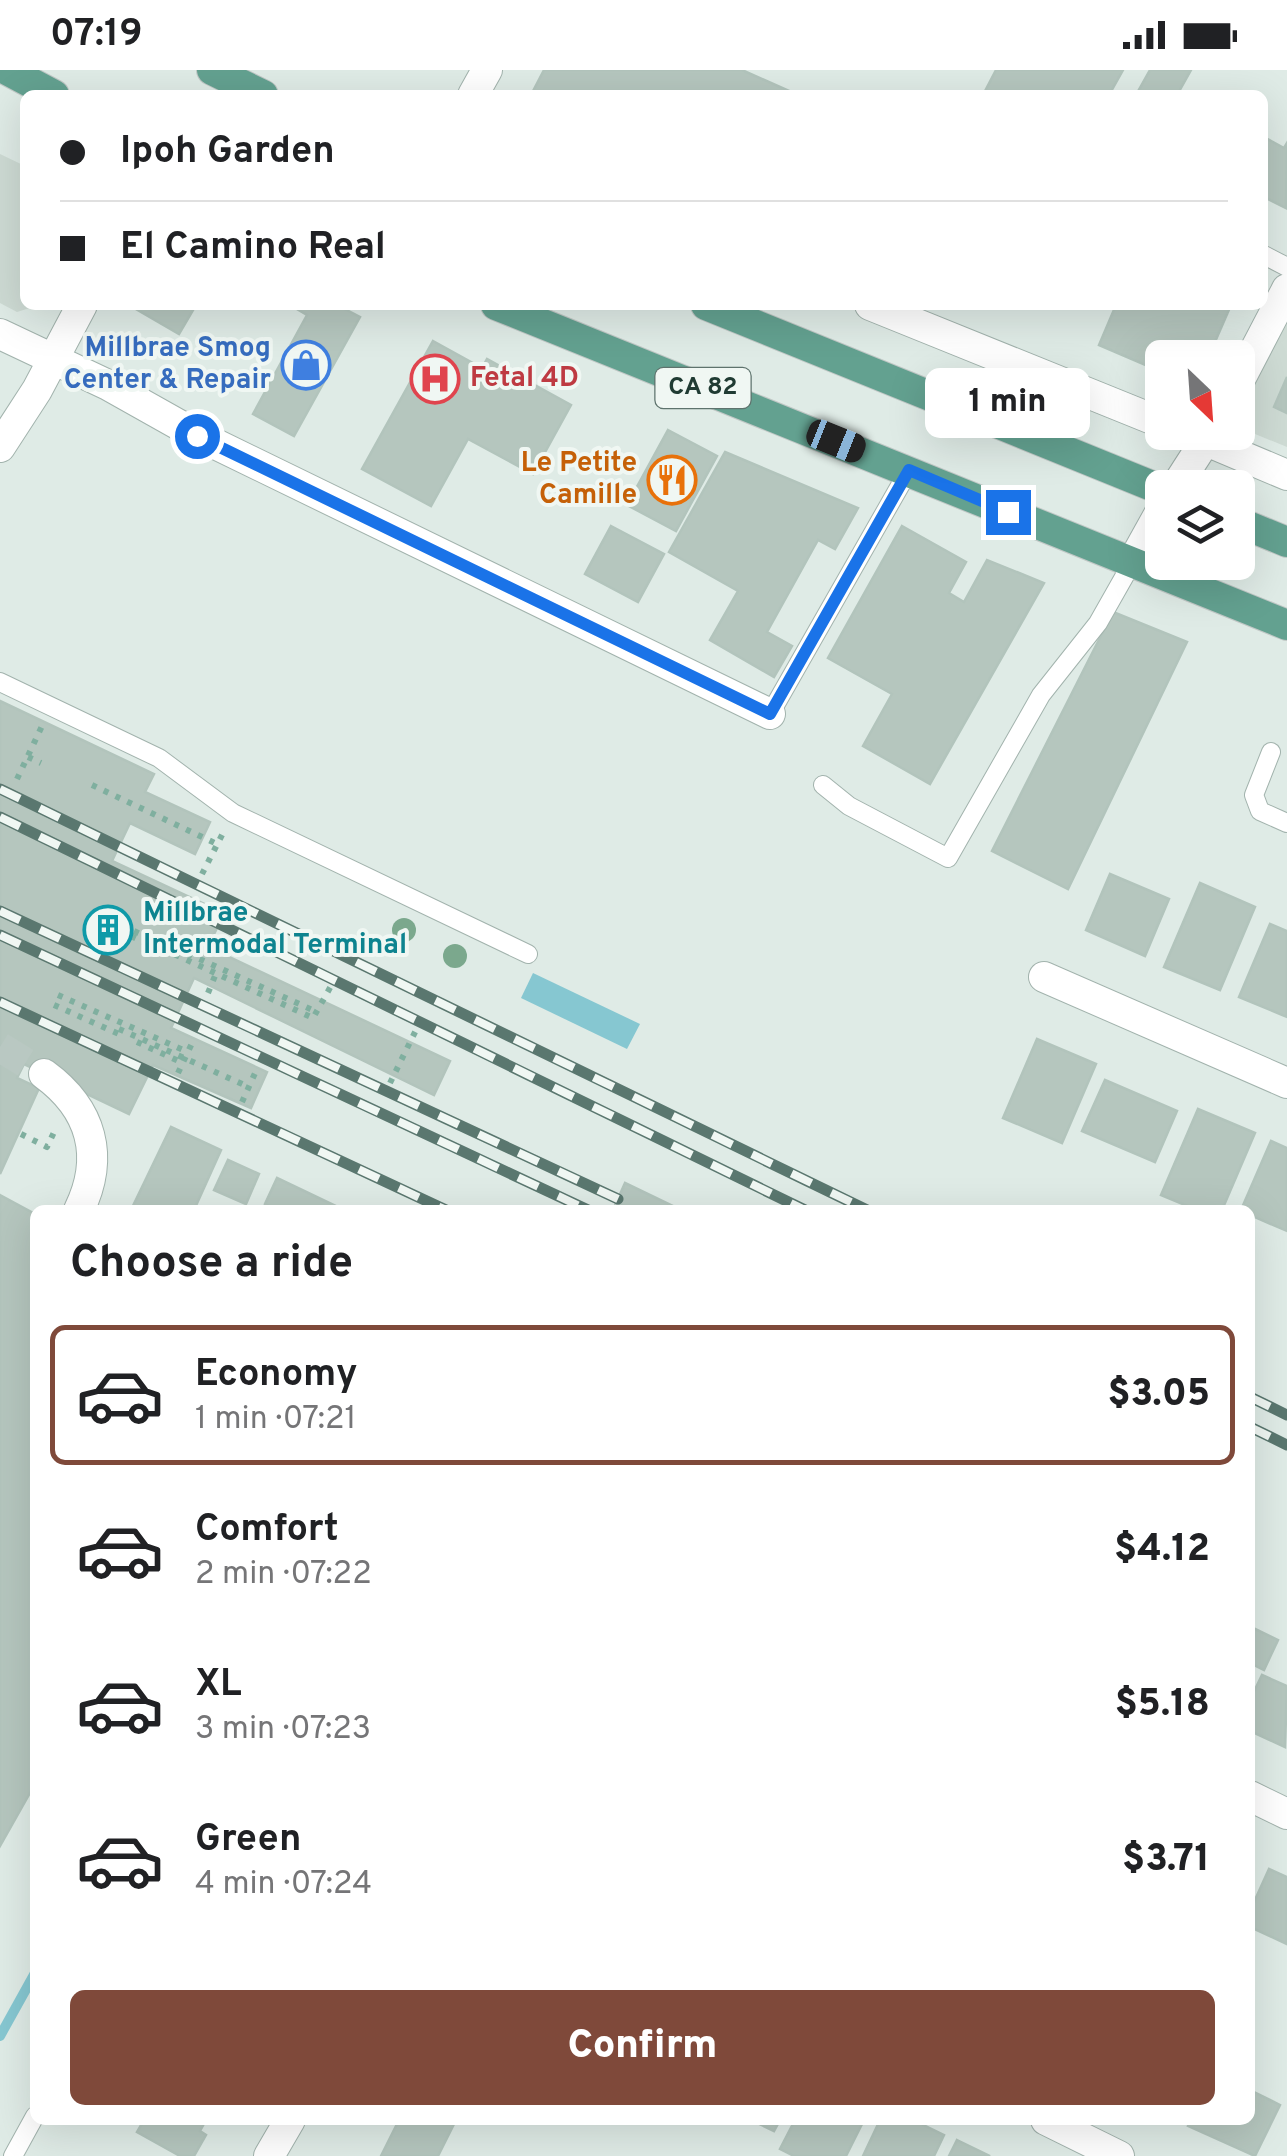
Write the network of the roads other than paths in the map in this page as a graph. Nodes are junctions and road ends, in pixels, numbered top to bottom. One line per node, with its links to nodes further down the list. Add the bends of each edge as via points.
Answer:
1 (2, 70): 3 (main road)
2 (219, 72): 4 (main road)
3 (44, 90)
4 (253, 90)
5 (1287, 288): 11 (street)
6 (79, 310): 12 (street)
7 (509, 310): 16 (main road, CA 82)
8 (718, 310): 18 (main road)
9 (882, 310): 13 (street)
10 (0, 334): 12 (street)
11 (1255, 350)
12 (54, 360): 14 (street); 25 (street)
13 (1145, 416)
14 (0, 447)
15 (1233, 450): 17 (street)
16 (909, 470): 22 (main road, CA 82); 25 (lane)
17 (1287, 474)
18 (1145, 483)
19 (1255, 529): 21 (main road)
20 (1145, 540): 22 (street)
21 (1287, 542)
22 (1132, 563): 23 (main road, CA 82); 27 (lane, via 1098,623 1041,695 948,858 849,806)
23 (1287, 625)
24 (0, 682): 29 (lane, via 159,758 234,813)
25 (770, 714)
26 (1270, 752): 28 (lane, via 1254,794 1260,811)
27 (824, 785)
28 (1287, 822)
29 (528, 954)
30 (1044, 977): 32 (street)
31 (44, 1074): 33 (street, via 87,1119 94,1152)
32 (1287, 1083)
33 (81, 1205)
34 (1255, 1798): 35 (street)
35 (1287, 1814)
36 (30, 2125): 39 (lane)
37 (287, 2125): 40 (street)
38 (1056, 2125): 41 (street)
39 (13, 2156)
40 (269, 2156)
41 (1120, 2156)

